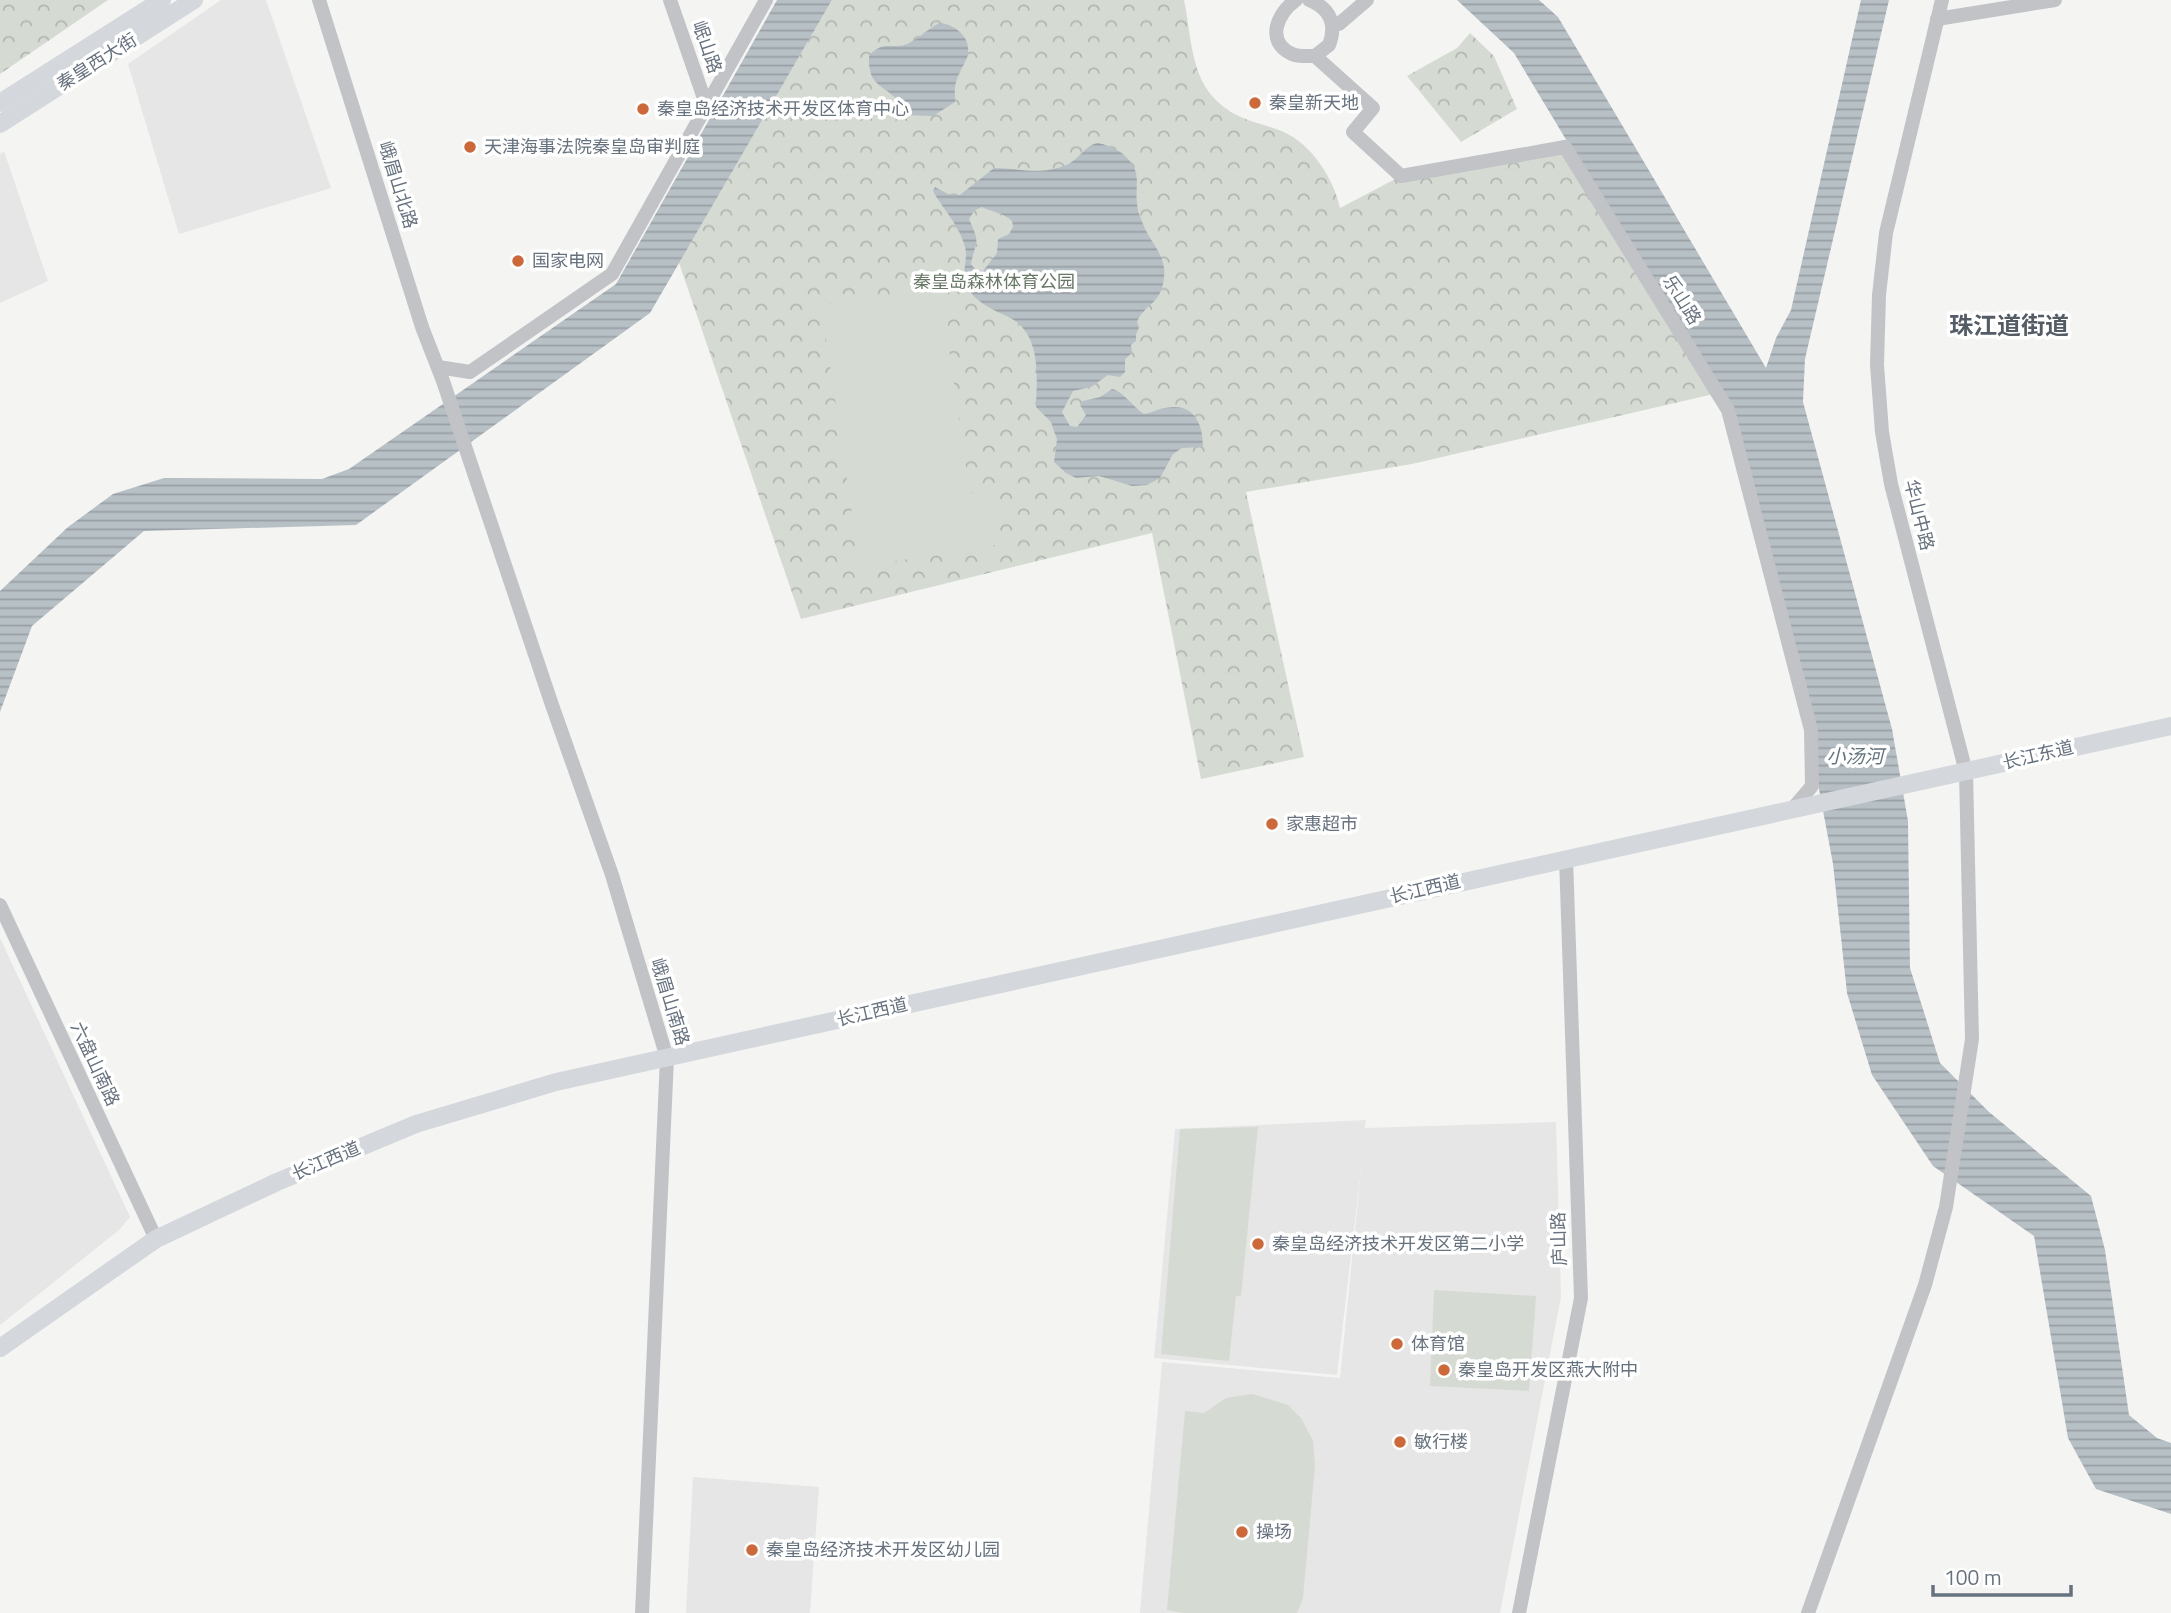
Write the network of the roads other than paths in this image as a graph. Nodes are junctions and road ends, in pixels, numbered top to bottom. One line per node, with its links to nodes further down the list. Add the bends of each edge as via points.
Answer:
1 (162, 0): 14 (main road, 秦皇西大街)
2 (194, 0): 16 (main road, 秦皇西大街)
3 (319, 0): 17 (street, 峨眉山北路)
4 (670, 0): 15 (street, 岷山路)
5 (766, 0): 15 (street)
6 (1296, 0): 13 (street, 乐山路, via 1280,15 1277,38 1292,54)
7 (1309, 0): 12 (street, via 1328,12)
8 (1367, 0): 12 (street)
9 (1942, 0): 11 (street, 华山中路)
10 (2054, 0): 11 (street)
11 (1937, 19): 20 (street, 华山中路, via 1886,233 1878,295 1877,365 1891,484)
12 (1333, 24): 13 (street, via 1329,45)
13 (1314, 56): 21 (street, 乐山路, via 1373,108 1353,132 1401,176 1565,147 1728,410 1811,730 1812,786)
14 (0, 103)
15 (707, 107): 17 (street, via 612,274 470,372)
16 (0, 124)
17 (438, 367): 18 (street, 峨眉山北路)
18 (443, 381): 24 (street, 峨眉山南路, via 612,875)
19 (2171, 726): 20 (main road, 长江东道)
20 (1966, 772): 21 (main road, 长江东道); 29 (street, 华山中路, via 1972,1039 1946,1207 1926,1285)
21 (1794, 807): 22 (main road, 长江西道)
22 (1566, 858): 24 (main road, 长江西道); 28 (street, 庐山路, via 1581,1298)
23 (0, 905): 25 (street, 六盘山南路)
24 (667, 1058): 25 (main road, 长江西道, via 556,1082 416,1124 277,1181); 27 (street, 峨眉山南路)
25 (156, 1239): 26 (main road, 长江西道)
26 (0, 1348)
27 (642, 1613)
28 (1519, 1613)
29 (1808, 1613)

